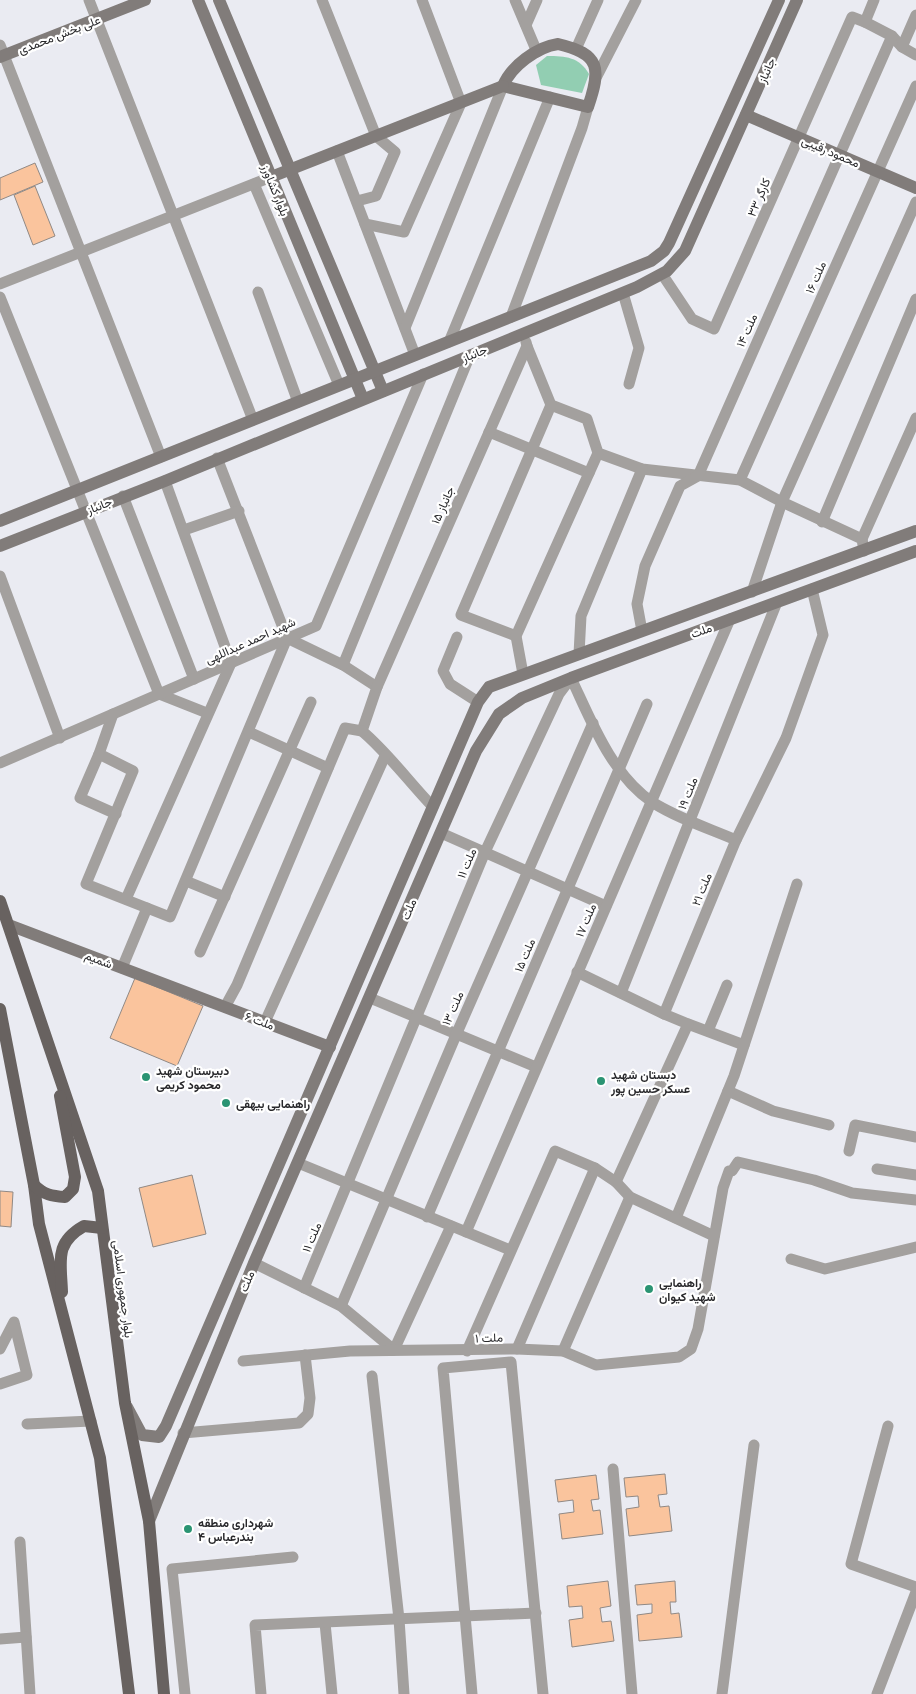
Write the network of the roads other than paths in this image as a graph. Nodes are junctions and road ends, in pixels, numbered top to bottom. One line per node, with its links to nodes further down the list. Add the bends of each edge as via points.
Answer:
1 (89, 0): 15 (street)
2 (146, 0): 15 (main road, علی بخش محمدی)
3 (198, 0): 39 (main road, بلوار کشاورز)
4 (219, 0): 37 (main road, بلوار کشاورز)
5 (322, 0): 33 (street)
6 (422, 0): 28 (street)
7 (515, 0): 17 (street)
8 (537, 0): 17 (street)
9 (598, 0): 20 (street)
10 (636, 0): 24 (street)
11 (779, 0): 31 (main road, جانباز)
12 (797, 0): 30 (main road, جانباز)
13 (874, 0): 16 (street)
14 (916, 15): 19 (street)
15 (97, 19): 21 (main road, علی بخش محمدی); 44 (street)
16 (865, 22): 18 (street); 34 (street, کارگر ۳۳, via 852,17)
17 (526, 25): 22 (street)
18 (892, 36): 19 (street); 36 (street, ملت ۱۴)
19 (902, 47): 23 (street)
20 (576, 48): 22 (main road, via 558,44); 24 (main road, via 593,62)
21 (1, 52): 46 (street)
22 (537, 52): 25 (main road, via 513,69)
23 (916, 55)
24 (597, 76): 29 (main road)
25 (503, 86): 27 (main road); 28 (main road); 56 (street)
26 (916, 86): 38 (street, ملت ۱۶)
27 (550, 98): 29 (main road); 58 (street)
28 (460, 103): 33 (main road); 45 (street, via 404,232)
29 (588, 106): 55 (street)
30 (746, 115): 32 (main road, جانباز); 34 (main road, محمود رقیبی)
31 (726, 121): 32 (main road); 47 (main road, جانباز, via 664,251)
32 (741, 128): 48 (main road, جانباز, via 685,251)
33 (376, 136): 35 (main road); 42 (street, via 395,152 376,196)
34 (799, 137): 36 (main road, محمود رقیبی); 48 (street, کارگر ۳۳, via 714,329 692,319)
35 (337, 151): 37 (main road); 42 (street)
36 (838, 154): 38 (main road, محمود رقیبی); 80 (street, ملت ۱۴)
37 (289, 170): 39 (main road); 62 (main road, بلوار کشاورز)
38 (877, 170): 41 (main road, محمود رقیبی); 81 (street, ملت ۱۶)
39 (271, 177): 40 (street); 64 (main road, بلوار کشاورز)
40 (254, 184): 44 (street); 66 (street)
41 (916, 188)
42 (356, 202): 45 (street)
43 (916, 202): 85 (street)
44 (174, 215): 46 (street); 72 (street)
45 (365, 224): 56 (street)
46 (81, 252): 49 (street); 76 (street)
47 (630, 270): 50 (main road); 55 (main road, جانباز)
48 (662, 274): 50 (main road, جانباز)
49 (0, 284)
50 (637, 287): 52 (main road, جانباز)
51 (258, 292): 69 (street)
52 (623, 293): 57 (main road, جانباز); 65 (street, via 639,348)
53 (0, 297): 83 (street)
54 (916, 299): 89 (street)
55 (511, 317): 58 (main road, جانباز)
56 (405, 328): 60 (street)
57 (523, 333): 59 (street); 61 (main road, جانباز)
58 (449, 342): 60 (main road, جانباز)
59 (527, 346): 70 (street); 73 (street, جانباز ۱۵)
60 (415, 355): 62 (main road, جانباز)
61 (470, 355): 63 (main road, جانباز); 108 (street)
62 (373, 372): 64 (main road, جانباز); 67 (main road, بلوار کشاورز)
63 (423, 374): 67 (main road, جانباز); 104 (street, شهید احمد عبداللهی, via 316,626)
64 (354, 379): 66 (main road, جانباز); 68 (main road, بلوار کشاورز)
65 (630, 384)
66 (339, 385): 69 (main road, جانباز)
67 (382, 391): 68 (main road, جانباز)
68 (363, 399): 77 (main road, جانباز)
69 (298, 402): 72 (main road, جانباز)
70 (551, 405): 74 (street); 75 (street, via 587,419)
71 (916, 418): 92 (street)
72 (253, 420): 76 (main road, جانباز)
73 (489, 432): 74 (street); 112 (street, جانباز ۱۵)
74 (532, 450): 79 (street); 102 (street, via 461,615)
75 (598, 453): 78 (street); 79 (street)
76 (161, 457): 83 (main road, جانباز)
77 (217, 458): 82 (main road, جانباز); 87 (street)
78 (642, 469): 80 (street); 105 (street, via 581,616)
79 (589, 473): 102 (street)
80 (698, 476): 81 (street); 101 (street, via 680,486 645,566 637,604)
81 (740, 480): 85 (street)
82 (165, 481): 84 (main road, جانباز); 90 (street)
83 (76, 490): 86 (street); 88 (main road, جانباز)
84 (123, 496): 86 (main road, جانباز); 111 (street)
85 (782, 502): 89 (street); 98 (street)
86 (86, 511): 93 (main road, جانباز); 113 (street)
87 (239, 511): 90 (street); 104 (street)
88 (0, 521)
89 (822, 522): 92 (street)
90 (184, 530): 107 (street)
91 (916, 532): 92 (main road, ملت)
92 (863, 545): 95 (main road); 98 (main road, ملت)
93 (0, 546)
94 (916, 551): 95 (main road, ملت)
95 (871, 568): 97 (main road, ملت)
96 (0, 576): 122 (street)
97 (812, 589): 99 (main road, ملت); 134 (street, ملت ۲۱, via 823,635 786,738)
98 (752, 592): 101 (main road, ملت)
99 (777, 602): 100 (main road, ملت); 132 (street, ملت ۱۹)
100 (730, 619): 110 (main road, ملت); 129 (street, ملت ۱۷)
101 (642, 631): 105 (main road, ملت)
102 (516, 636): 109 (street)
103 (457, 637): 115 (street, via 443,671 450,684)
104 (287, 638): 107 (street, شهید احمد عبداللهی); 108 (street); 121 (street)
105 (579, 654): 106 (main road, ملت)
106 (566, 659): 109 (main road, ملت); 110 (main road)
107 (231, 663): 111 (street, شهید احمد عبداللهی); 117 (street)
108 (343, 665): 112 (street)
109 (523, 674): 115 (main road, ملت, via 489,687)
110 (571, 678): 119 (street); 133 (main road, ملت, via 522,698 499,714 476,751); 135 (street, ملت ۱۱, via 559,694)
111 (194, 679): 113 (street, شهید احمد عبداللهی)
112 (377, 687): 120 (street, جانباز ۱۵)
113 (159, 694): 117 (street); 118 (street, شهید احمد عبداللهی)
114 (311, 702): 123 (street)
115 (478, 702): 130 (main road, ملت)
116 (647, 704): 128 (street, ملت ۱۵)
117 (207, 713): 141 (street)
118 (113, 714): 122 (street, شهید احمد عبداللهی); 124 (street)
119 (593, 723): 128 (street); 136 (street, ملت ۱۳)
120 (362, 731): 125 (street); 127 (street, via 345,728)
121 (249, 732): 123 (street); 137 (street)
122 (60, 738): 126 (street, شهید احمد عبداللهی)
123 (290, 750): 127 (street); 140 (street)
124 (99, 754): 131 (street, via 133,771); 131 (street, via 80,798)
125 (385, 756): 130 (street); 157 (street)
126 (0, 763)
127 (328, 768): 153 (street)
128 (620, 770): 129 (street); 139 (street, ملت ۱۵)
129 (651, 801): 132 (street); 143 (street, ملت ۱۷)
130 (433, 807): 162 (main road, ملت)
131 (116, 814): 141 (street, via 86,884)
132 (691, 821): 134 (street); 151 (street, ملت ۱۹)
133 (441, 833): 135 (street); 152 (main road, ملت)
134 (736, 840): 155 (street, ملت ۲۱)
135 (485, 852): 136 (street); 156 (street, ملت ۱۱)
136 (528, 871): 139 (street); 160 (street, ملت ۱۳)
137 (186, 880): 140 (street); 144 (street, via 170,918)
138 (797, 884): 161 (street)
139 (567, 889): 143 (street); 164 (street, ملت ۱۵)
140 (225, 897): 146 (street)
141 (126, 900): 144 (street)
142 (0, 901): 145 (main road, بلوار جمهوری اسلامی)
143 (606, 906): 148 (street, ملت ۱۷)
144 (148, 908): 147 (street)
145 (8, 924): 147 (main road, شمیم); 163 (main road, بلوار جمهوری اسلامی)
146 (200, 952)
147 (122, 968): 150 (main road, شمیم)
148 (577, 972): 151 (street); 165 (street, ملت ۱۷)
149 (727, 985): 159 (street)
150 (190, 993): 153 (main road, ملت ۶)
151 (621, 993): 155 (street)
152 (370, 998): 156 (street); 170 (main road, ملت)
153 (225, 1007): 157 (main road, ملت ۶)
154 (0, 1009): 175 (main road)
155 (664, 1014): 158 (street)
156 (416, 1017): 160 (street); 176 (street, ملت ۱۱)
157 (265, 1022): 162 (main road, ملت ۶)
158 (688, 1024): 159 (street); 174 (street)
159 (708, 1031): 161 (street)
160 (456, 1035): 164 (street); 179 (street, ملت ۱۳)
161 (744, 1045): 166 (street)
162 (330, 1047): 205 (main road, ملت)
163 (52, 1050): 175 (main road, via 75,1177 73,1189 65,1197 42,1193); 183 (main road, بلوار جمهوری اسلامی, via 98,1191)
164 (497, 1052): 165 (street); 180 (street, ملت ۱۵)
165 (536, 1067): 184 (street, ملت ۱۷)
166 (728, 1091): 167 (street, via 773,1111); 181 (street)
167 (829, 1125)
168 (916, 1138): 169 (street, via 855,1125)
169 (849, 1151)
170 (298, 1163): 176 (street); 189 (main road, ملت)
171 (595, 1168): 174 (street); 187 (street, via 555,1151); 194 (street)
172 (877, 1169): 173 (street)
173 (916, 1175)
174 (616, 1182): 177 (street)
175 (34, 1185): 192 (main road, via 39,1224)
176 (348, 1185): 179 (street); 190 (street, ملت ۱۱)
177 (630, 1197): 181 (street); 197 (street)
178 (916, 1200): 185 (street, ملت ۱, via 852,1192 738,1162 732,1171 728,1171)
179 (386, 1201): 180 (street); 191 (street, ملت ۱۳)
180 (427, 1217): 182 (street)
181 (676, 1218): 185 (street)
182 (451, 1226): 184 (street); 195 (street)
183 (102, 1228): 192 (main road, via 84,1226 65,1240 61,1256); 202 (main road, بلوار جمهوری اسلامی)
184 (466, 1232): 187 (street)
185 (714, 1236): 197 (street, ملت ۱, via 698,1329 691,1349 678,1357 596,1365)
186 (916, 1247): 188 (street, via 825,1269)
187 (510, 1250): 196 (street)
188 (791, 1259)
189 (254, 1263): 190 (street); 207 (main road, ملت)
190 (304, 1288): 191 (street)
191 (342, 1306): 195 (street)
192 (63, 1316): 203 (main road)
193 (0, 1349): 201 (street, via 14,1322 27,1375)
194 (517, 1349): 196 (street, ملت ۱); 197 (street, ملت ۱)
195 (394, 1350): 196 (street, ملت ۱); 198 (street, ملت ۱)
196 (467, 1351)
197 (563, 1351)
198 (305, 1355): 199 (street, ملت ۱); 207 (street, via 310,1398 308,1414 299,1423)
199 (243, 1362)
200 (372, 1376): 217 (street)
201 (0, 1384)
202 (125, 1403): 205 (main road, via 142,1435 159,1437); 210 (main road, بلوار جمهوری اسلامی)
203 (91, 1421): 204 (street); 221 (main road, via 100,1458)
204 (27, 1424)
205 (166, 1426): 207 (main road)
206 (888, 1426): 213 (street, via 851,1564)
207 (183, 1433): 210 (main road, ملت)
208 (754, 1445): 233 (street)
209 (613, 1469): 232 (street)
210 (149, 1521): 225 (main road, بلوار جمهوری اسلامی)
211 (20, 1542): 219 (street)
212 (294, 1557): 226 (street, via 172,1569)
213 (916, 1587)
214 (916, 1592): 234 (street)
215 (536, 1613): 216 (street); 216 (street, via 511,1362 443,1368); 231 (street)
216 (466, 1616): 217 (street); 230 (street)
217 (399, 1619): 218 (street); 229 (street)
218 (325, 1623): 227 (street, via 255,1625); 228 (street)
219 (26, 1637): 220 (street); 222 (street)
220 (0, 1638)
221 (127, 1679): 223 (main road); 224 (main road)
222 (30, 1694)
223 (120, 1694)
224 (129, 1694)
225 (164, 1694)
226 (185, 1694)
227 (262, 1694)
228 (332, 1694)
229 (404, 1694)
230 (472, 1694)
231 (543, 1694)
232 (632, 1694)
233 (722, 1694)
234 (877, 1694)

